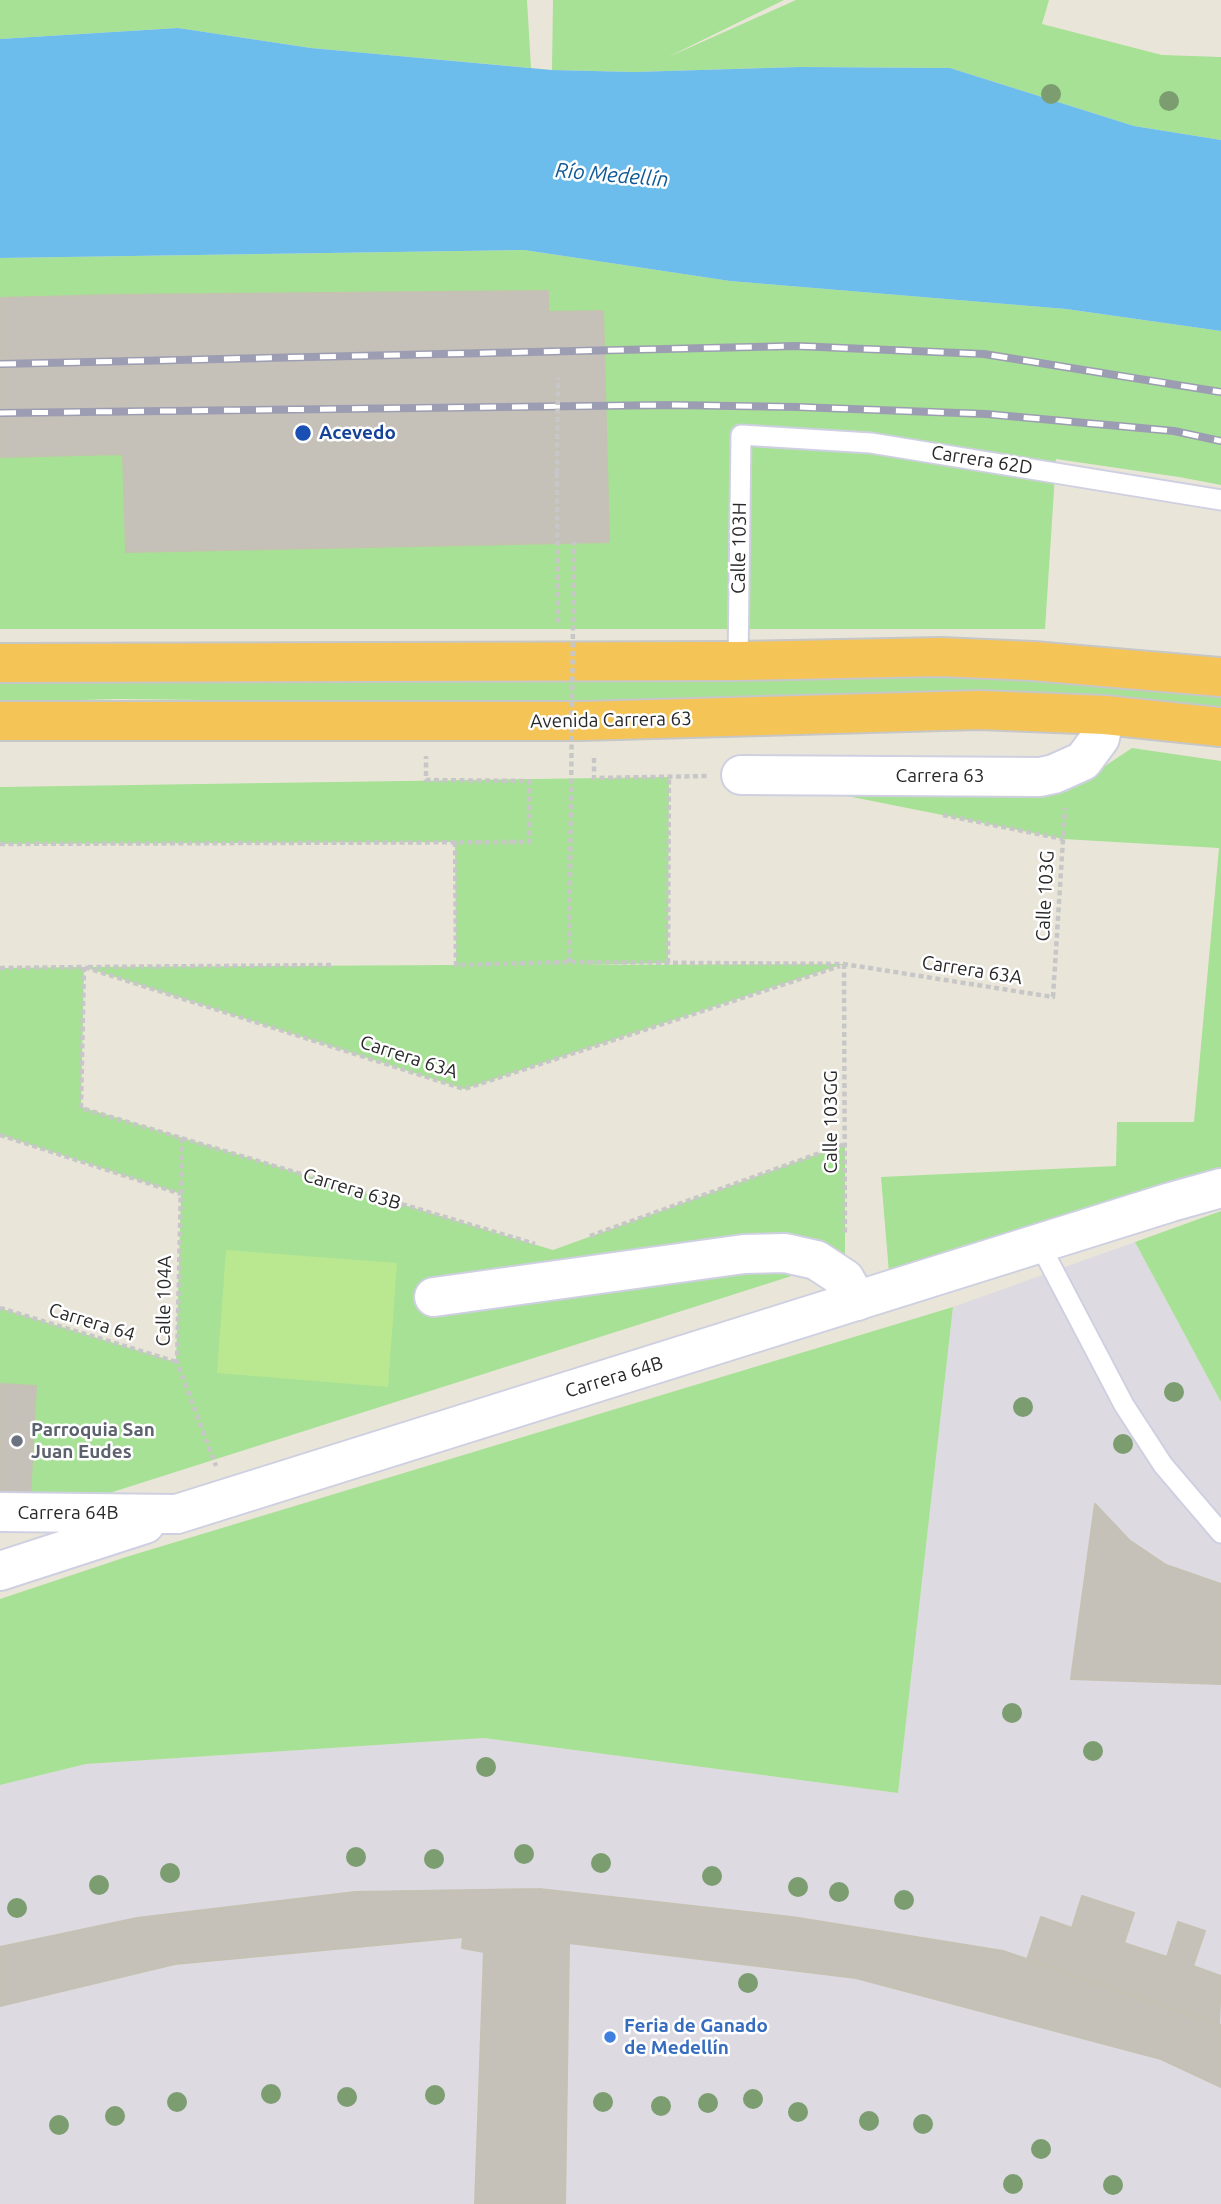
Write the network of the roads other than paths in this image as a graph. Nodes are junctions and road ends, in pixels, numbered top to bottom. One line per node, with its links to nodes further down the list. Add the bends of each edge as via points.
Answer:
1 (741, 435): 2 (lane, Carrera 62D, via 871,443); 3 (lane, Calle 103H)
2 (1221, 500)
3 (738, 661): 4 (highway); 5 (highway, via 940,657)
4 (0, 663)
5 (1221, 677)
6 (1105, 715): 7 (highway, Avenida Carrera 63, via 979,710 582,721); 8 (highway, Avenida Carrera 63); 9 (main road, Carrera 63, via 1100,738 1083,761 1054,774)
7 (0, 721)
8 (1221, 727)
9 (741, 775)
10 (1221, 1188): 11 (main road, Carrera 64B)
11 (1039, 1243): 12 (main road, Carrera 64B); 16 (lane, via 1131,1415 1163,1465)
12 (851, 1290): 13 (main road, via 816,1260 785,1253 744,1254); 15 (main road, Carrera 64B)
13 (435, 1297)
14 (0, 1512): 15 (main road, Carrera 64B)
15 (177, 1514): 17 (main road)
16 (1221, 1533)
17 (0, 1571)

